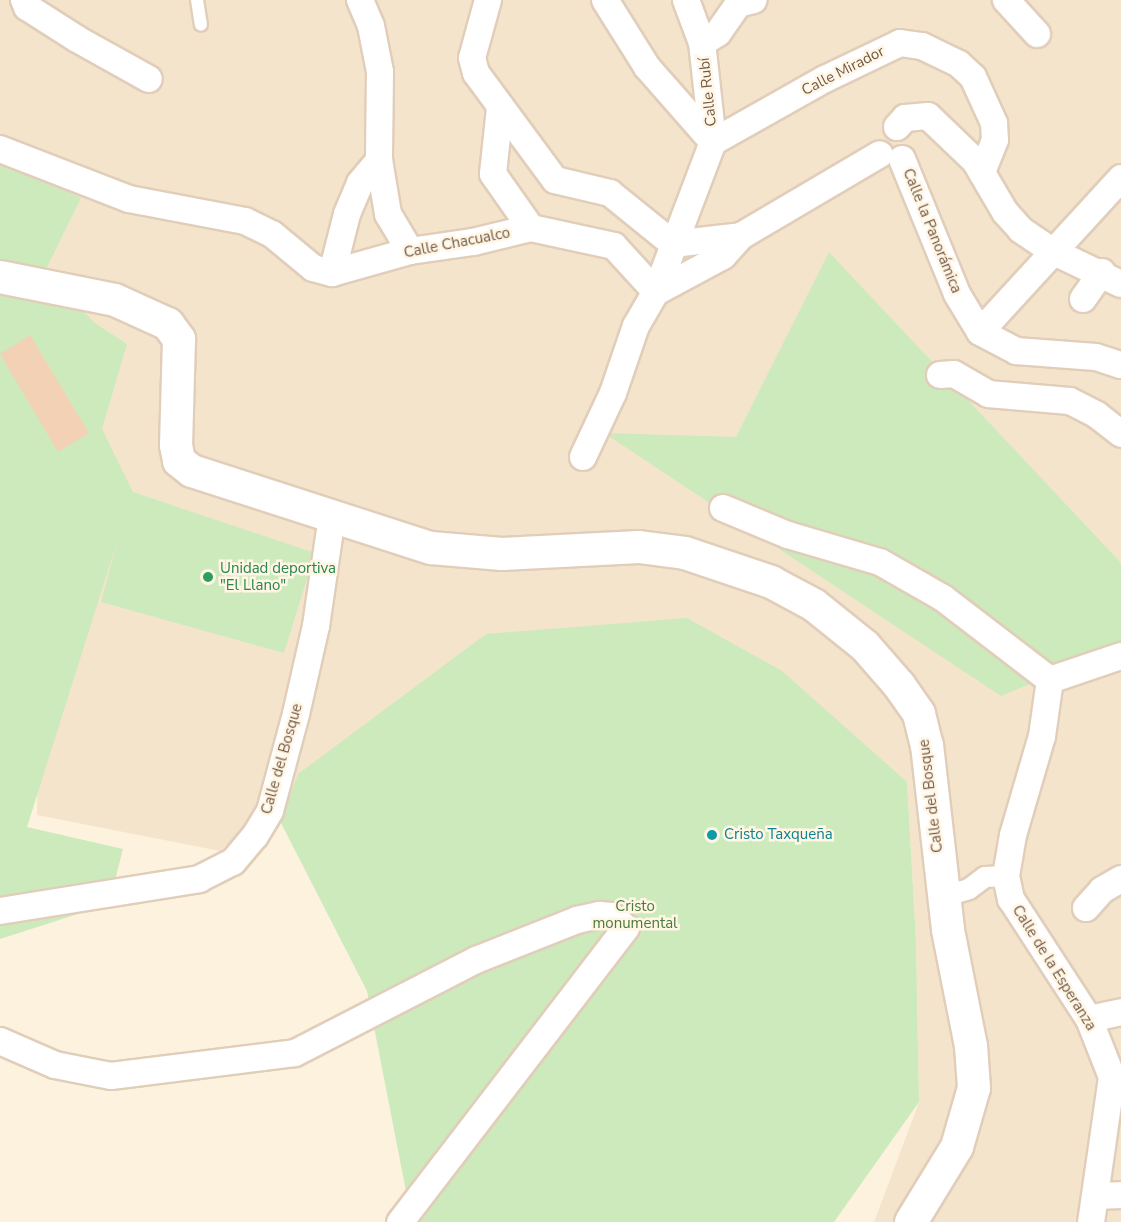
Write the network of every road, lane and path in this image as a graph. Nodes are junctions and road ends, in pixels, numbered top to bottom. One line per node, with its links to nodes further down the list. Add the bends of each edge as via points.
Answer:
1 (24, 0): 12 (street, via 27,7 77,39)
2 (197, 0): 9 (lane)
3 (360, 0): 17 (street, via 371,26 380,72)
4 (488, 0): 13 (street, via 472,58 476,73)
5 (605, 0): 14 (street, via 647,67)
6 (686, 0): 11 (street, Calle Rubí)
7 (1006, 0): 10 (street)
8 (744, 1): 11 (street, via 718,33)
9 (201, 25)
10 (1037, 34)
11 (702, 43): 14 (street, Calle Rubí)
12 (149, 79)
13 (500, 108): 20 (street, via 493,174); 22 (street, via 555,180 610,193)
14 (713, 142): 18 (street, Calle Mirador, via 825,79 900,43 922,46 959,64 974,77 994,123 995,140); 22 (street)
15 (0, 148): 25 (street, via 129,199 245,221 272,234 313,268)
16 (891, 156): 18 (street, via 911,142 897,127 904,118 928,116); 21 (street); 30 (street, Calle la Panorámica, via 957,294)
17 (379, 160): 23 (street, via 388,214); 25 (street, via 356,193)
18 (982, 172): 24 (street, via 1005,212 1021,230)
19 (1121, 178): 24 (street)
20 (531, 228): 23 (street, Calle Chacualco); 28 (street, Calle Chacualco, via 614,246)
21 (741, 236): 22 (street); 28 (street, via 723,256)
22 (673, 244): 28 (street)
23 (410, 251): 25 (street, Calle Chacualco)
24 (1052, 251): 27 (street); 30 (street)
25 (332, 273)
26 (0, 277): 36 (street, Calle del Bosque, via 115,300 168,324 179,339 179,461 192,471)
27 (1112, 278): 29 (street)
28 (656, 292): 34 (street, via 636,326 613,393)
29 (1083, 299)
30 (980, 332): 31 (street, via 1016,351 1096,357)
31 (1121, 364)
32 (940, 375): 33 (street, via 954,374 988,394 1070,401)
33 (1121, 434)
34 (583, 457)
35 (723, 508): 38 (street, via 788,535 880,562 943,598)
36 (332, 516): 41 (street, Calle del Bosque, via 431,548 473,553 639,547 685,553 771,582 814,605 865,645 919,714 929,756); 43 (street, Calle del Bosque, via 316,626 296,714 270,811 255,836 233,862 199,879)
37 (1121, 656): 38 (street)
38 (1050, 680): 39 (street, Calle de la Esperanza, via 1042,736 1013,835)
39 (1006, 876): 41 (street, via 985,878 969,889); 45 (street, Calle de la Esperanza, via 1011,899)
40 (1121, 879): 42 (street, via 1102,890)
41 (943, 897): 50 (street, Calle del Bosque, via 971,1046 974,1088 957,1147)
42 (1086, 908)
43 (0, 911)
44 (1121, 1012): 45 (street)
45 (1089, 1019): 48 (street, Calle de la Esperanza, via 1112,1077)
46 (0, 1041): 49 (street, via 55,1065 111,1076 296,1053 476,960 577,920 612,916 626,928)
47 (1121, 1195): 48 (street)
48 (1096, 1196): 51 (street, Calle de la Esperanza)
49 (400, 1222)
50 (911, 1222)
51 (1091, 1222)

